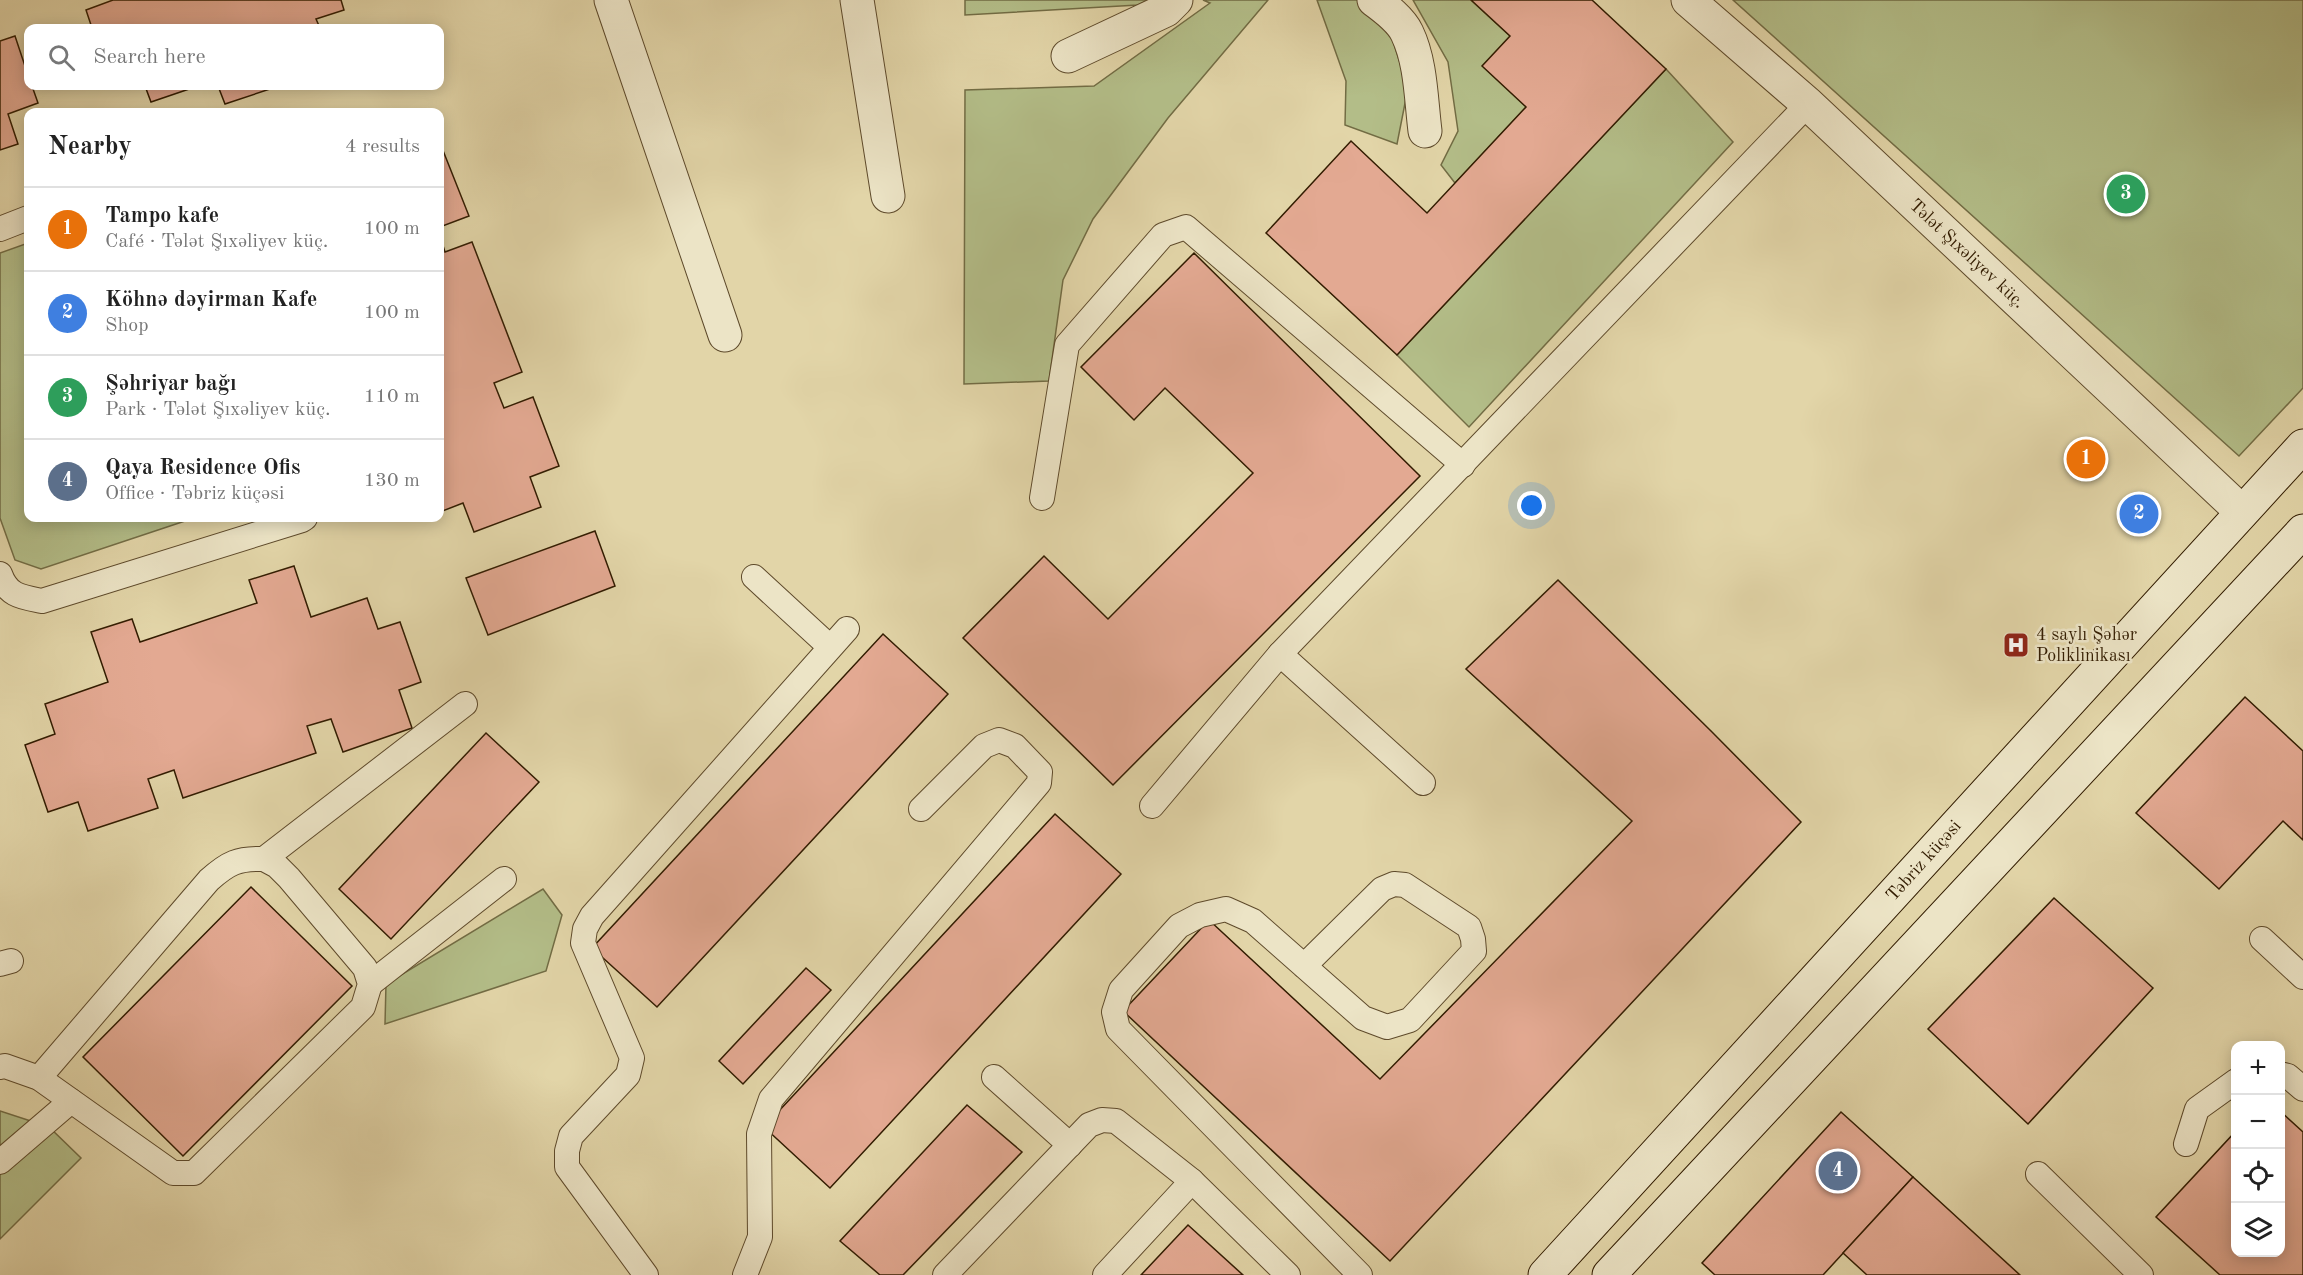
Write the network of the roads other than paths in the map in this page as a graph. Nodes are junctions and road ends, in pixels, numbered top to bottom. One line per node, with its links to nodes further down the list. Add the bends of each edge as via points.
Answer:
1 (610, 0): 12 (main road)
2 (857, 0): 9 (main road)
3 (1176, 0): 6 (main road, via 1166,10)
4 (1374, 0): 8 (main road, via 1406,31 1416,58)
5 (1688, 0): 7 (main road, Tələt Şıxəliyev küç.)
6 (1068, 56)
7 (1808, 104): 14 (lane); 16 (main road, Tələt Şıxəliyev küç.)
8 (1425, 131)
9 (888, 196)
10 (24, 220): 11 (lane)
11 (0, 229)
12 (724, 335)
13 (2303, 446): 16 (main road, Təbriz küçəsi)
14 (1463, 465): 15 (lane, via 1186,227 1163,236 1067,345); 23 (lane)
15 (1042, 498)
16 (2242, 512): 52 (main road, Təbriz küçəsi)
17 (296, 522): 19 (lane, via 42,601 16,597)
18 (2303, 531): 53 (main road)
19 (0, 574)
20 (754, 577): 22 (lane)
21 (846, 629): 22 (lane)
22 (830, 647): 47 (lane, via 592,916 585,929 583,943 632,1058 628,1075 571,1136 567,1167)
23 (1280, 654): 25 (lane); 26 (lane)
24 (465, 704): 28 (lane)
25 (1423, 783)
26 (1152, 806)
27 (921, 809): 48 (lane, via 984,746 999,740 1015,746 1040,772 1039,783 771,1099 759,1134 760,1237)
28 (264, 859): 33 (lane, via 289,878 366,968); 37 (lane, via 246,858 224,866 209,880)
29 (504, 879): 33 (lane)
30 (2262, 939): 32 (lane)
31 (1304, 966): 31 (lane, via 1382,889 1394,884 1405,885 1469,927 1473,939 1474,951 1410,1020 1387,1027 1363,1018); 51 (lane, via 1253,921 1226,909 1200,915 1179,926 1121,990 1114,1012 1118,1029)
32 (2303, 976)
33 (370, 984): 40 (lane, via 363,1007 194,1173 172,1173)
34 (0, 1067): 37 (lane)
35 (2285, 1075): 39 (lane)
36 (994, 1077): 42 (lane)
37 (39, 1078): 40 (lane)
38 (2231, 1084): 41 (lane, via 2197,1109)
39 (2303, 1089)
40 (71, 1101): 43 (lane)
41 (2187, 1144)
42 (1070, 1145): 45 (lane, via 1089,1125 1102,1120 1116,1121); 46 (lane)
43 (0, 1162)
44 (2038, 1174): 54 (lane)
45 (1192, 1181): 49 (lane); 50 (lane)
46 (958, 1270)
47 (646, 1275)
48 (745, 1275)
49 (1105, 1275)
50 (1288, 1275)
51 (1360, 1275)
52 (1545, 1275)
53 (1609, 1275)
54 (2141, 1275)

